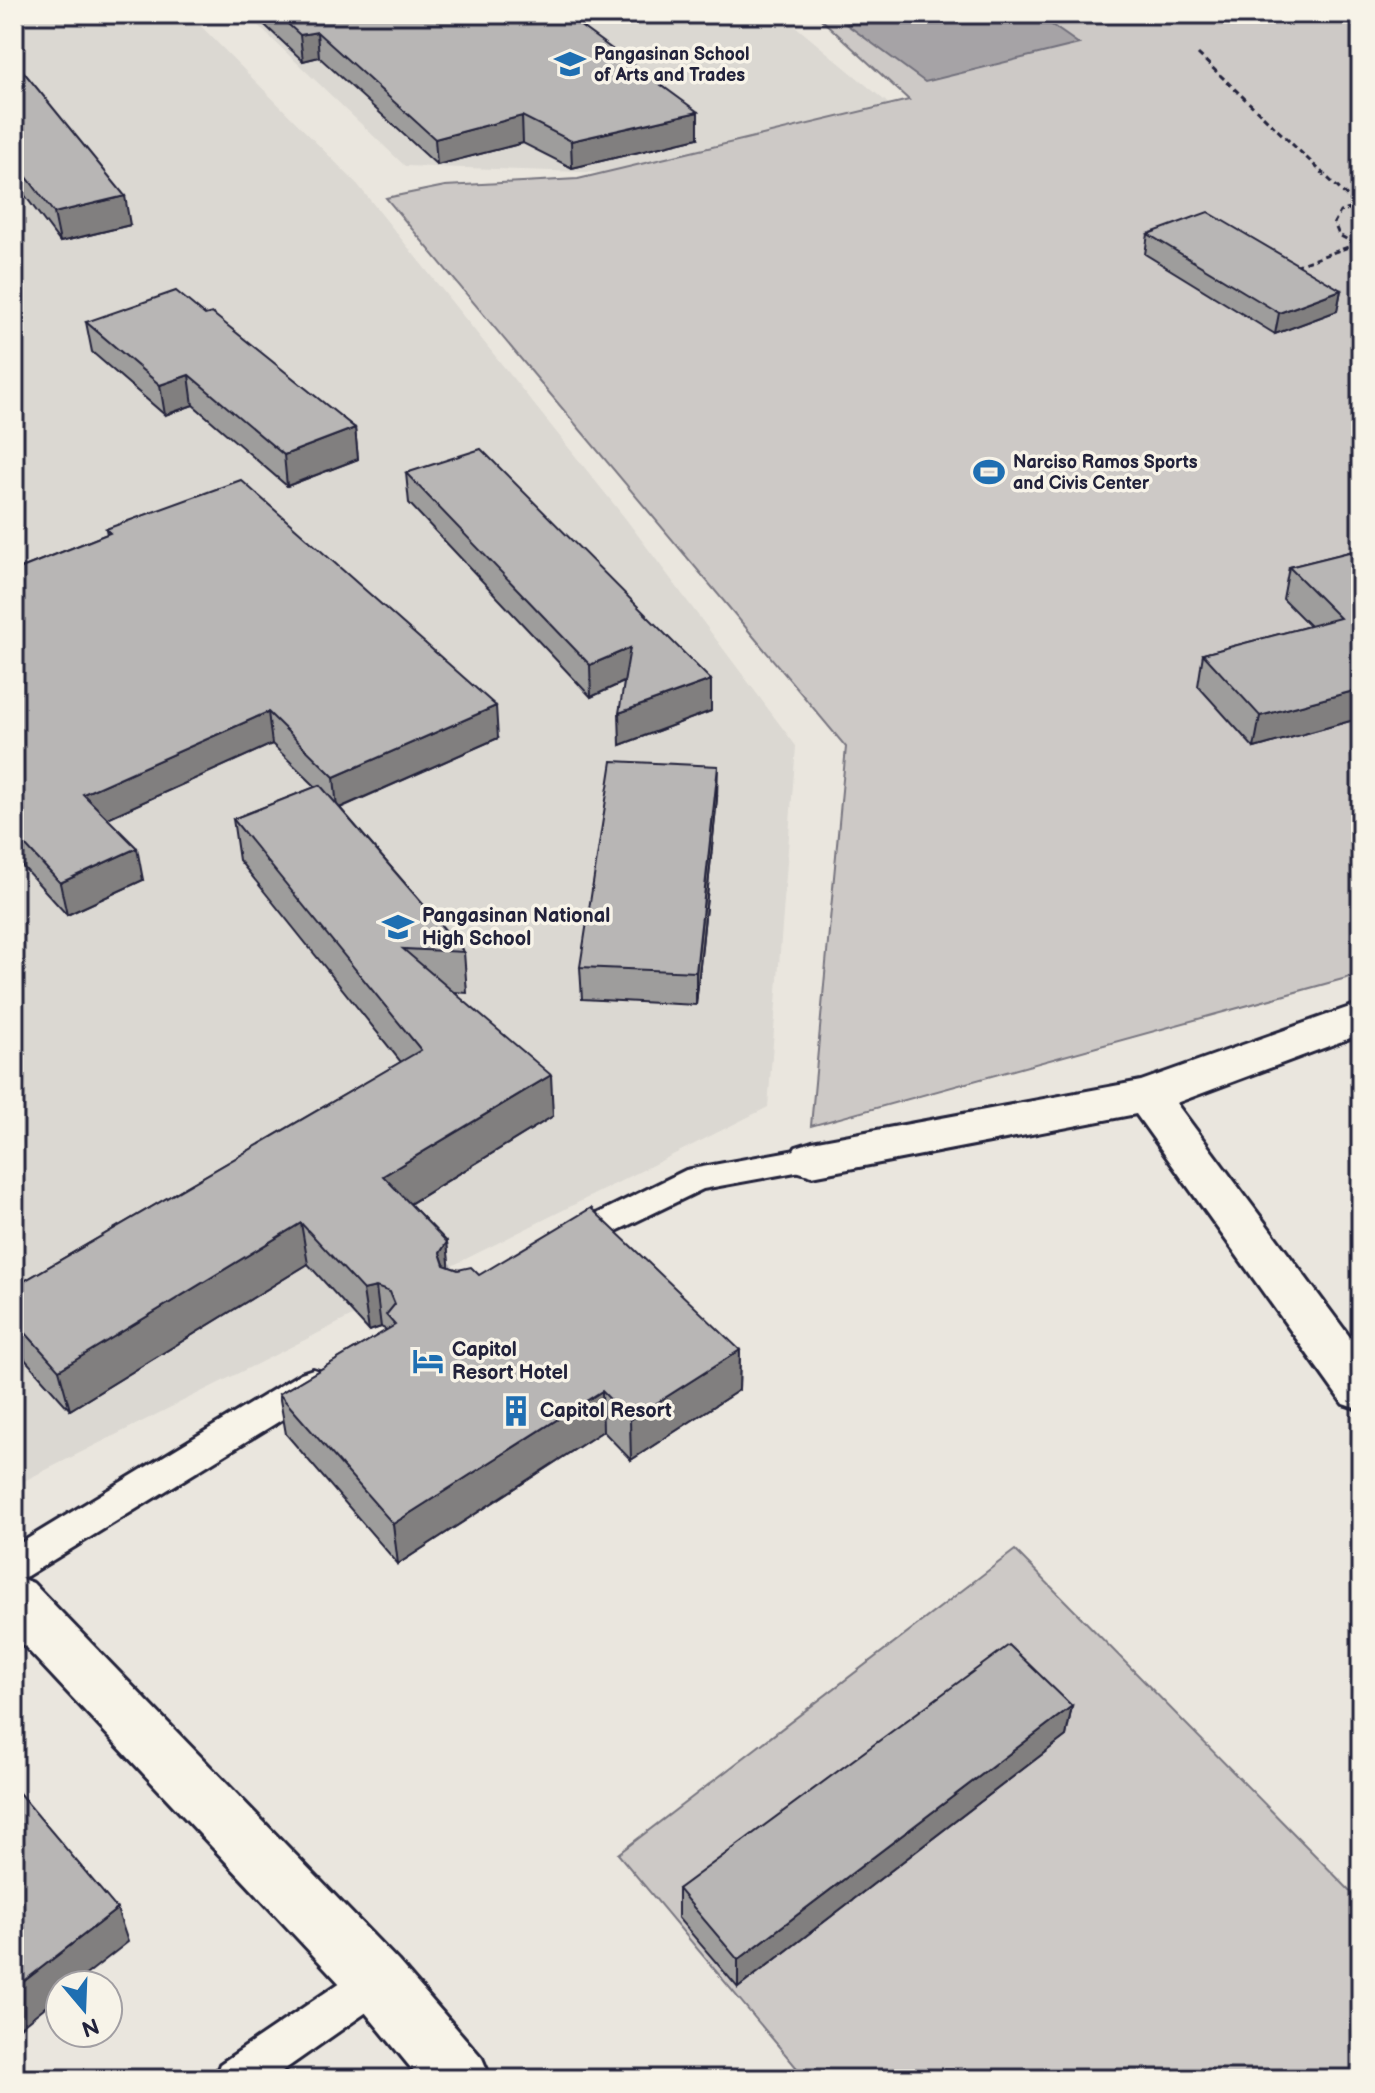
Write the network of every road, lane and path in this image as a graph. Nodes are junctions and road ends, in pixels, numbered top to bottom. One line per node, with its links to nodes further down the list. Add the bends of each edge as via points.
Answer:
1 (1198, 54): 2 (path)
2 (1359, 205): 3 (path, via 1340,212 1334,223 1339,235)
3 (1354, 245): 4 (path); 5 (path)
4 (1361, 247)
5 (1288, 269)
6 (1361, 1018): 7 (street)
7 (1147, 1096): 8 (street); 11 (street)
8 (812, 1159): 9 (lane, via 697,1178)
9 (546, 1254)
10 (339, 1367): 12 (lane)
11 (1361, 1390)
12 (14, 1565)
13 (14, 1599): 14 (street)
14 (377, 1981): 15 (lane); 16 (street)
15 (235, 2079)
16 (460, 2079)

